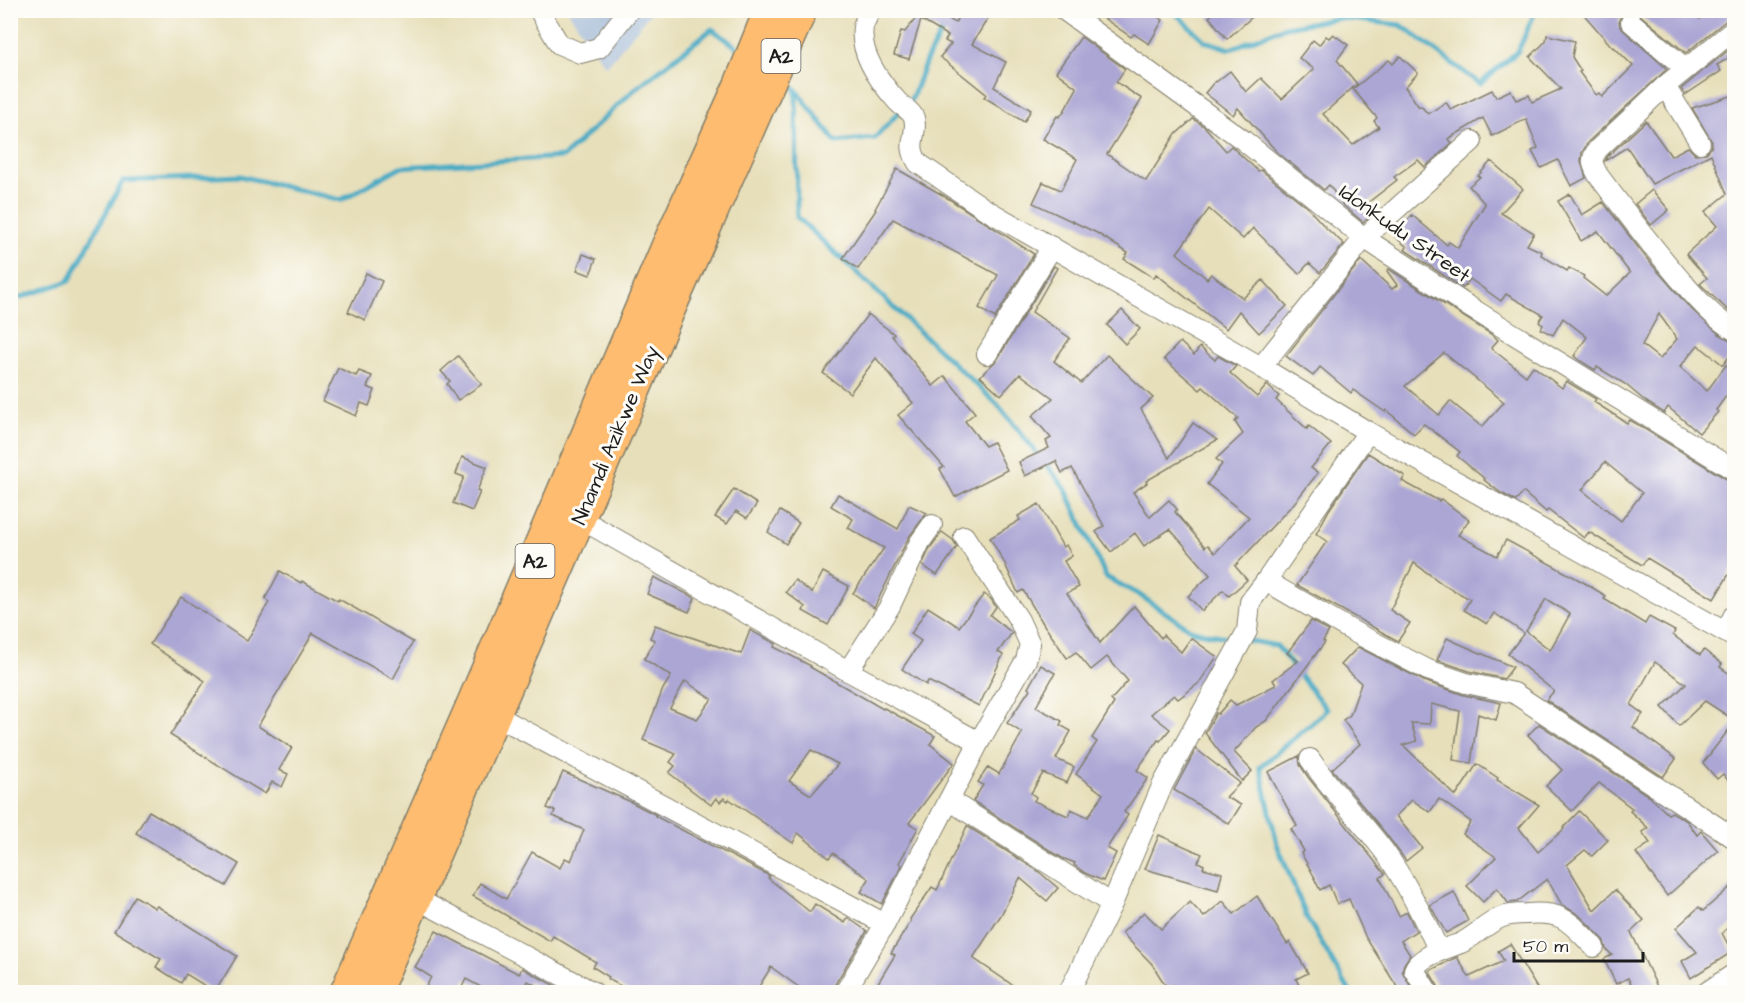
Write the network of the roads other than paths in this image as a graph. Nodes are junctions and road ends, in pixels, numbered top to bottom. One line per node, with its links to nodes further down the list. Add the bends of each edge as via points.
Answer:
1 (538, 10): 2 (street, via 559,44 580,52 599,48)
2 (629, 10)
3 (771, 10): 37 (highway, Nnamdi Azikwe Way / A2)
4 (800, 10): 20 (highway, Nnamdi Azikwe Way / A2)
5 (871, 10): 14 (street, via 863,25 863,49 914,120 911,146 918,163 985,209)
6 (1064, 10): 13 (street, Idonkudu Street, via 1243,140)
7 (1631, 22): 9 (street)
8 (1730, 34): 9 (street)
9 (1686, 69): 10 (street)
10 (1665, 86): 12 (street); 15 (street, via 1598,149 1592,164 1647,241 1700,302)
11 (1472, 141): 13 (street)
12 (1700, 143)
13 (1364, 238): 17 (street); 19 (street, Idonkudu Street)
14 (1052, 247): 16 (street); 17 (street)
15 (1734, 330)
16 (987, 354)
17 (1261, 367): 18 (street)
18 (1368, 432): 23 (street); 24 (street)
19 (1734, 470)
20 (579, 518): 25 (street); 26 (highway, Nnamdi Azikwe Way / A2)
21 (932, 525): 25 (street, via 890,606)
22 (964, 536): 27 (street, via 1019,620 1030,644 1026,660)
23 (1266, 581): 30 (street, via 1428,670 1514,693); 32 (street, via 1250,602 1247,631 1227,671 1163,784)
24 (1732, 628)
25 (848, 671): 27 (street)
26 (495, 715): 31 (highway, Nnamdi Azikwe Way / A2); 33 (street)
27 (979, 742): 29 (street)
28 (1310, 759): 35 (street, via 1378,843)
29 (949, 800): 32 (street); 33 (street)
30 (1734, 838)
31 (415, 898): 38 (highway, Nnamdi Azikwe Way / A2); 39 (street)
32 (1112, 904): 41 (street)
33 (885, 924): 40 (street)
34 (1594, 946): 35 (street, via 1568,921 1544,912 1500,918 1472,938)
35 (1439, 951): 42 (street, via 1415,965 1414,970)
36 (1734, 974): 43 (street)
37 (347, 993)
38 (374, 993)
39 (593, 993)
40 (845, 993)
41 (1069, 993)
42 (1428, 993)
43 (1707, 993)

